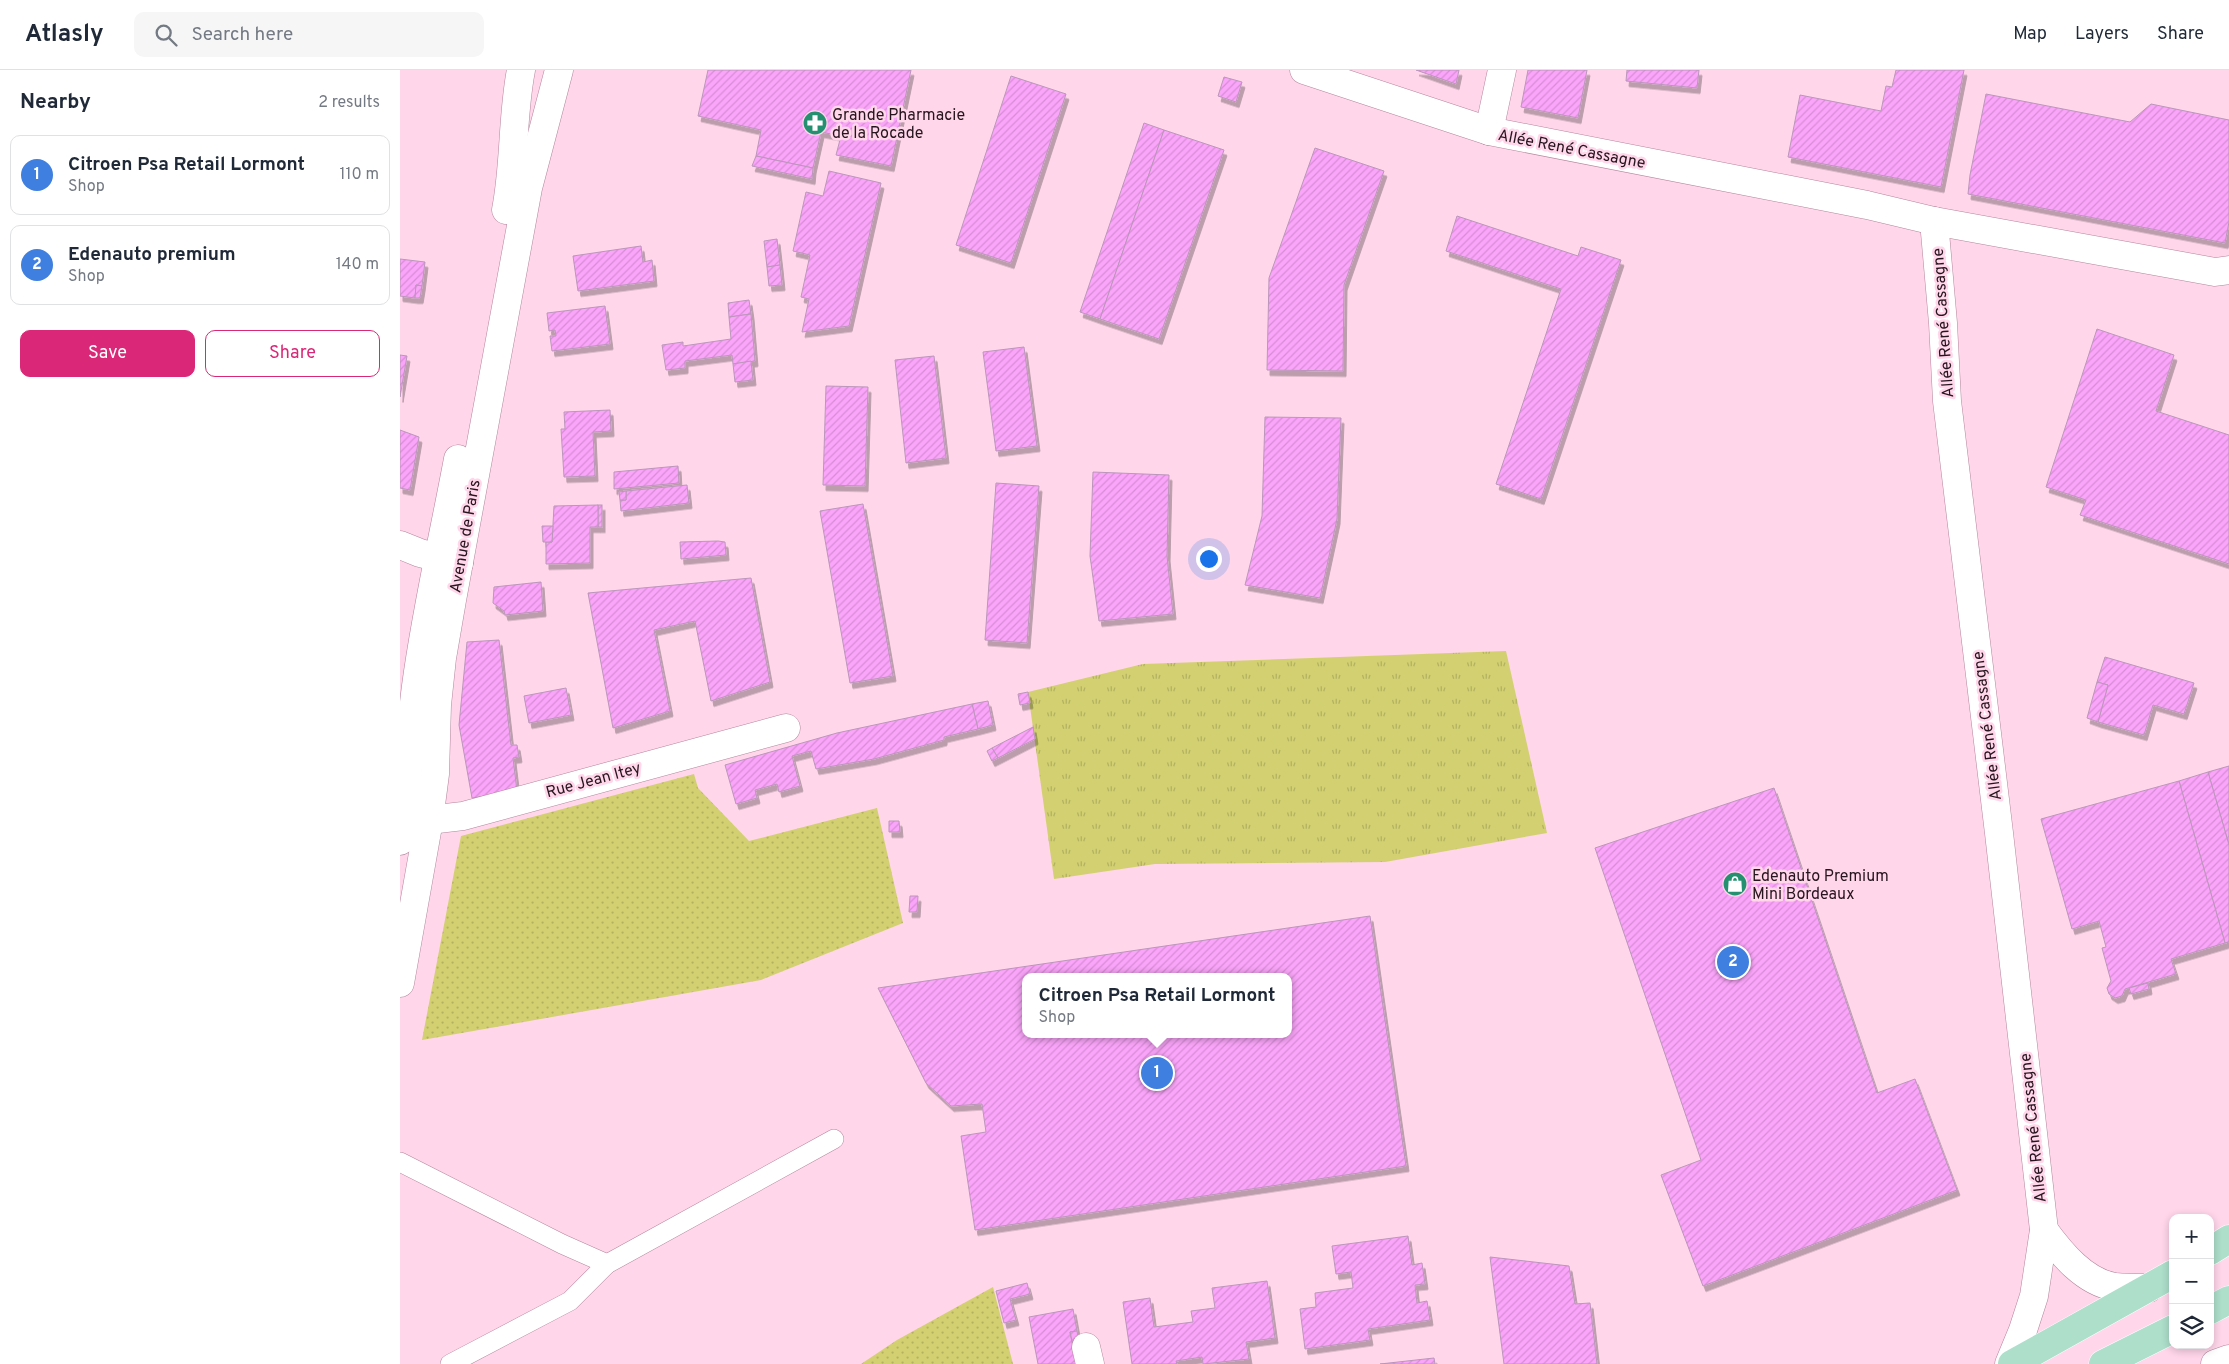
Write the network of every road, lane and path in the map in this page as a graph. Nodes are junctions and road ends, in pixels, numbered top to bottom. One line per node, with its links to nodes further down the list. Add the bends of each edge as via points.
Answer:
1 (520, 70): 9 (street, Avenue de Paris, via 511,185)
2 (1304, 70): 5 (street, Allée René Cassagne)
3 (1502, 70): 5 (street)
4 (553, 78): 9 (street, Avenue de Paris)
5 (1489, 131): 6 (street, Allée René Cassagne, via 1868,205)
6 (1934, 221): 7 (street, Allée René Cassagne, via 2215,272); 16 (street, Allée René Cassagne, via 1946,401)
7 (2229, 270)
8 (400, 545): 9 (street)
9 (449, 560): 11 (street, Avenue de Paris); 12 (street, Avenue de Paris, via 415,688)
10 (786, 728): 11 (street, Rue Jean Itey, via 463,816)
11 (429, 820): 12 (street, Rue Jean Itey); 13 (street, Avenue de Paris)
12 (401, 832)
13 (400, 983)
14 (834, 1139): 19 (lane)
15 (400, 1162): 19 (lane)
16 (2044, 1230): 21 (street, via 2062,1254 2098,1281 2113,1287); 27 (street, Allée René Cassagne, via 2034,1296)
17 (2229, 1239): 18 (main road)
18 (2214, 1248)
19 (607, 1264): 26 (lane, via 570,1301)
20 (2169, 1276): 21 (main road)
21 (2149, 1288): 27 (main road)
22 (2229, 1300): 23 (main road)
23 (2214, 1308)
24 (2169, 1331): 28 (main road)
25 (2229, 1359): 29 (street)
26 (450, 1364)
27 (2011, 1364)
28 (2103, 1364)
29 (2215, 1364)

